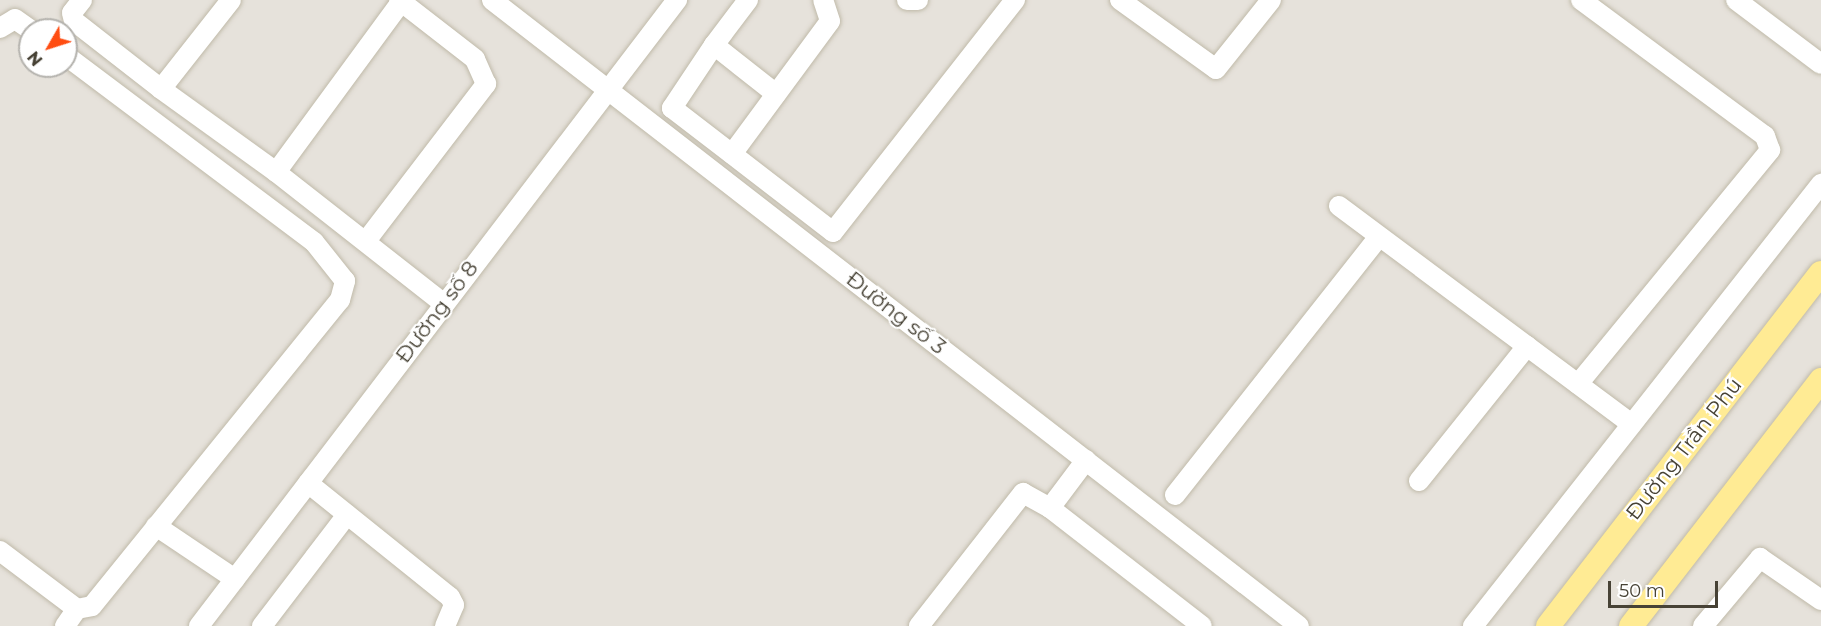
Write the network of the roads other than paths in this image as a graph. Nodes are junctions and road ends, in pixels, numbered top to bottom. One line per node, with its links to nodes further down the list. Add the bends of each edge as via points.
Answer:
1 (82, 0): 21 (street, via 72,13 74,21)
2 (231, 0): 21 (street)
3 (492, 0): 20 (street, Đường số 3)
4 (677, 0): 20 (street, Đường số 8)
5 (748, 0): 17 (street)
6 (823, 0): 22 (street, via 830,21)
7 (907, 0): 8 (street)
8 (918, 0)
9 (1015, 0): 23 (street, via 833,232)
10 (1120, 0): 11 (street, via 1216,69)
11 (1271, 0)
12 (1581, 0): 33 (street, via 1765,136 1770,150)
13 (1736, 0): 18 (street)
14 (400, 1): 24 (street); 28 (street, via 475,59 486,84)
15 (18, 21): 16 (street, via 15,19)
16 (0, 28)
17 (714, 45): 22 (street); 23 (street, via 672,108)
18 (1821, 64)
19 (78, 65): 41 (street, via 314,242 345,281 340,300)
20 (607, 88): 30 (street, Đường số 8); 35 (street, Đường số 3)
21 (161, 89): 24 (street)
22 (776, 94): 23 (street)
23 (732, 154)
24 (276, 172): 28 (street)
25 (1821, 184): 34 (street)
26 (1339, 206): 27 (street)
27 (1379, 237): 31 (street); 38 (street)
28 (366, 241): 30 (street)
29 (1821, 273): 54 (main road, Đường Trần Phú)
30 (443, 303): 37 (street, Đường số 8)
31 (1527, 346): 33 (street); 36 (street)
32 (1821, 380): 55 (main road)
33 (1578, 384): 34 (street)
34 (1632, 424): 53 (street)
35 (1086, 460): 39 (street); 52 (street, Đường số 3)
36 (1419, 481)
37 (308, 483): 40 (street); 43 (street, Đường số 8)
38 (1175, 495)
39 (1050, 508): 50 (street, via 1030,494 1013,500); 51 (street)
40 (346, 515): 48 (street); 49 (street, via 450,597 454,605)
41 (156, 526): 43 (street); 45 (street, via 92,606)
42 (0, 551): 45 (street)
43 (235, 579): 47 (street, Đường số 8)
44 (1821, 600): 56 (street, via 1760,558)
45 (77, 609): 46 (street)
46 (65, 626)
47 (199, 626)
48 (262, 626)
49 (445, 626)
50 (920, 626)
51 (1202, 626)
52 (1299, 626)
53 (1473, 626)
54 (1548, 626)
55 (1631, 626)
56 (1703, 626)

